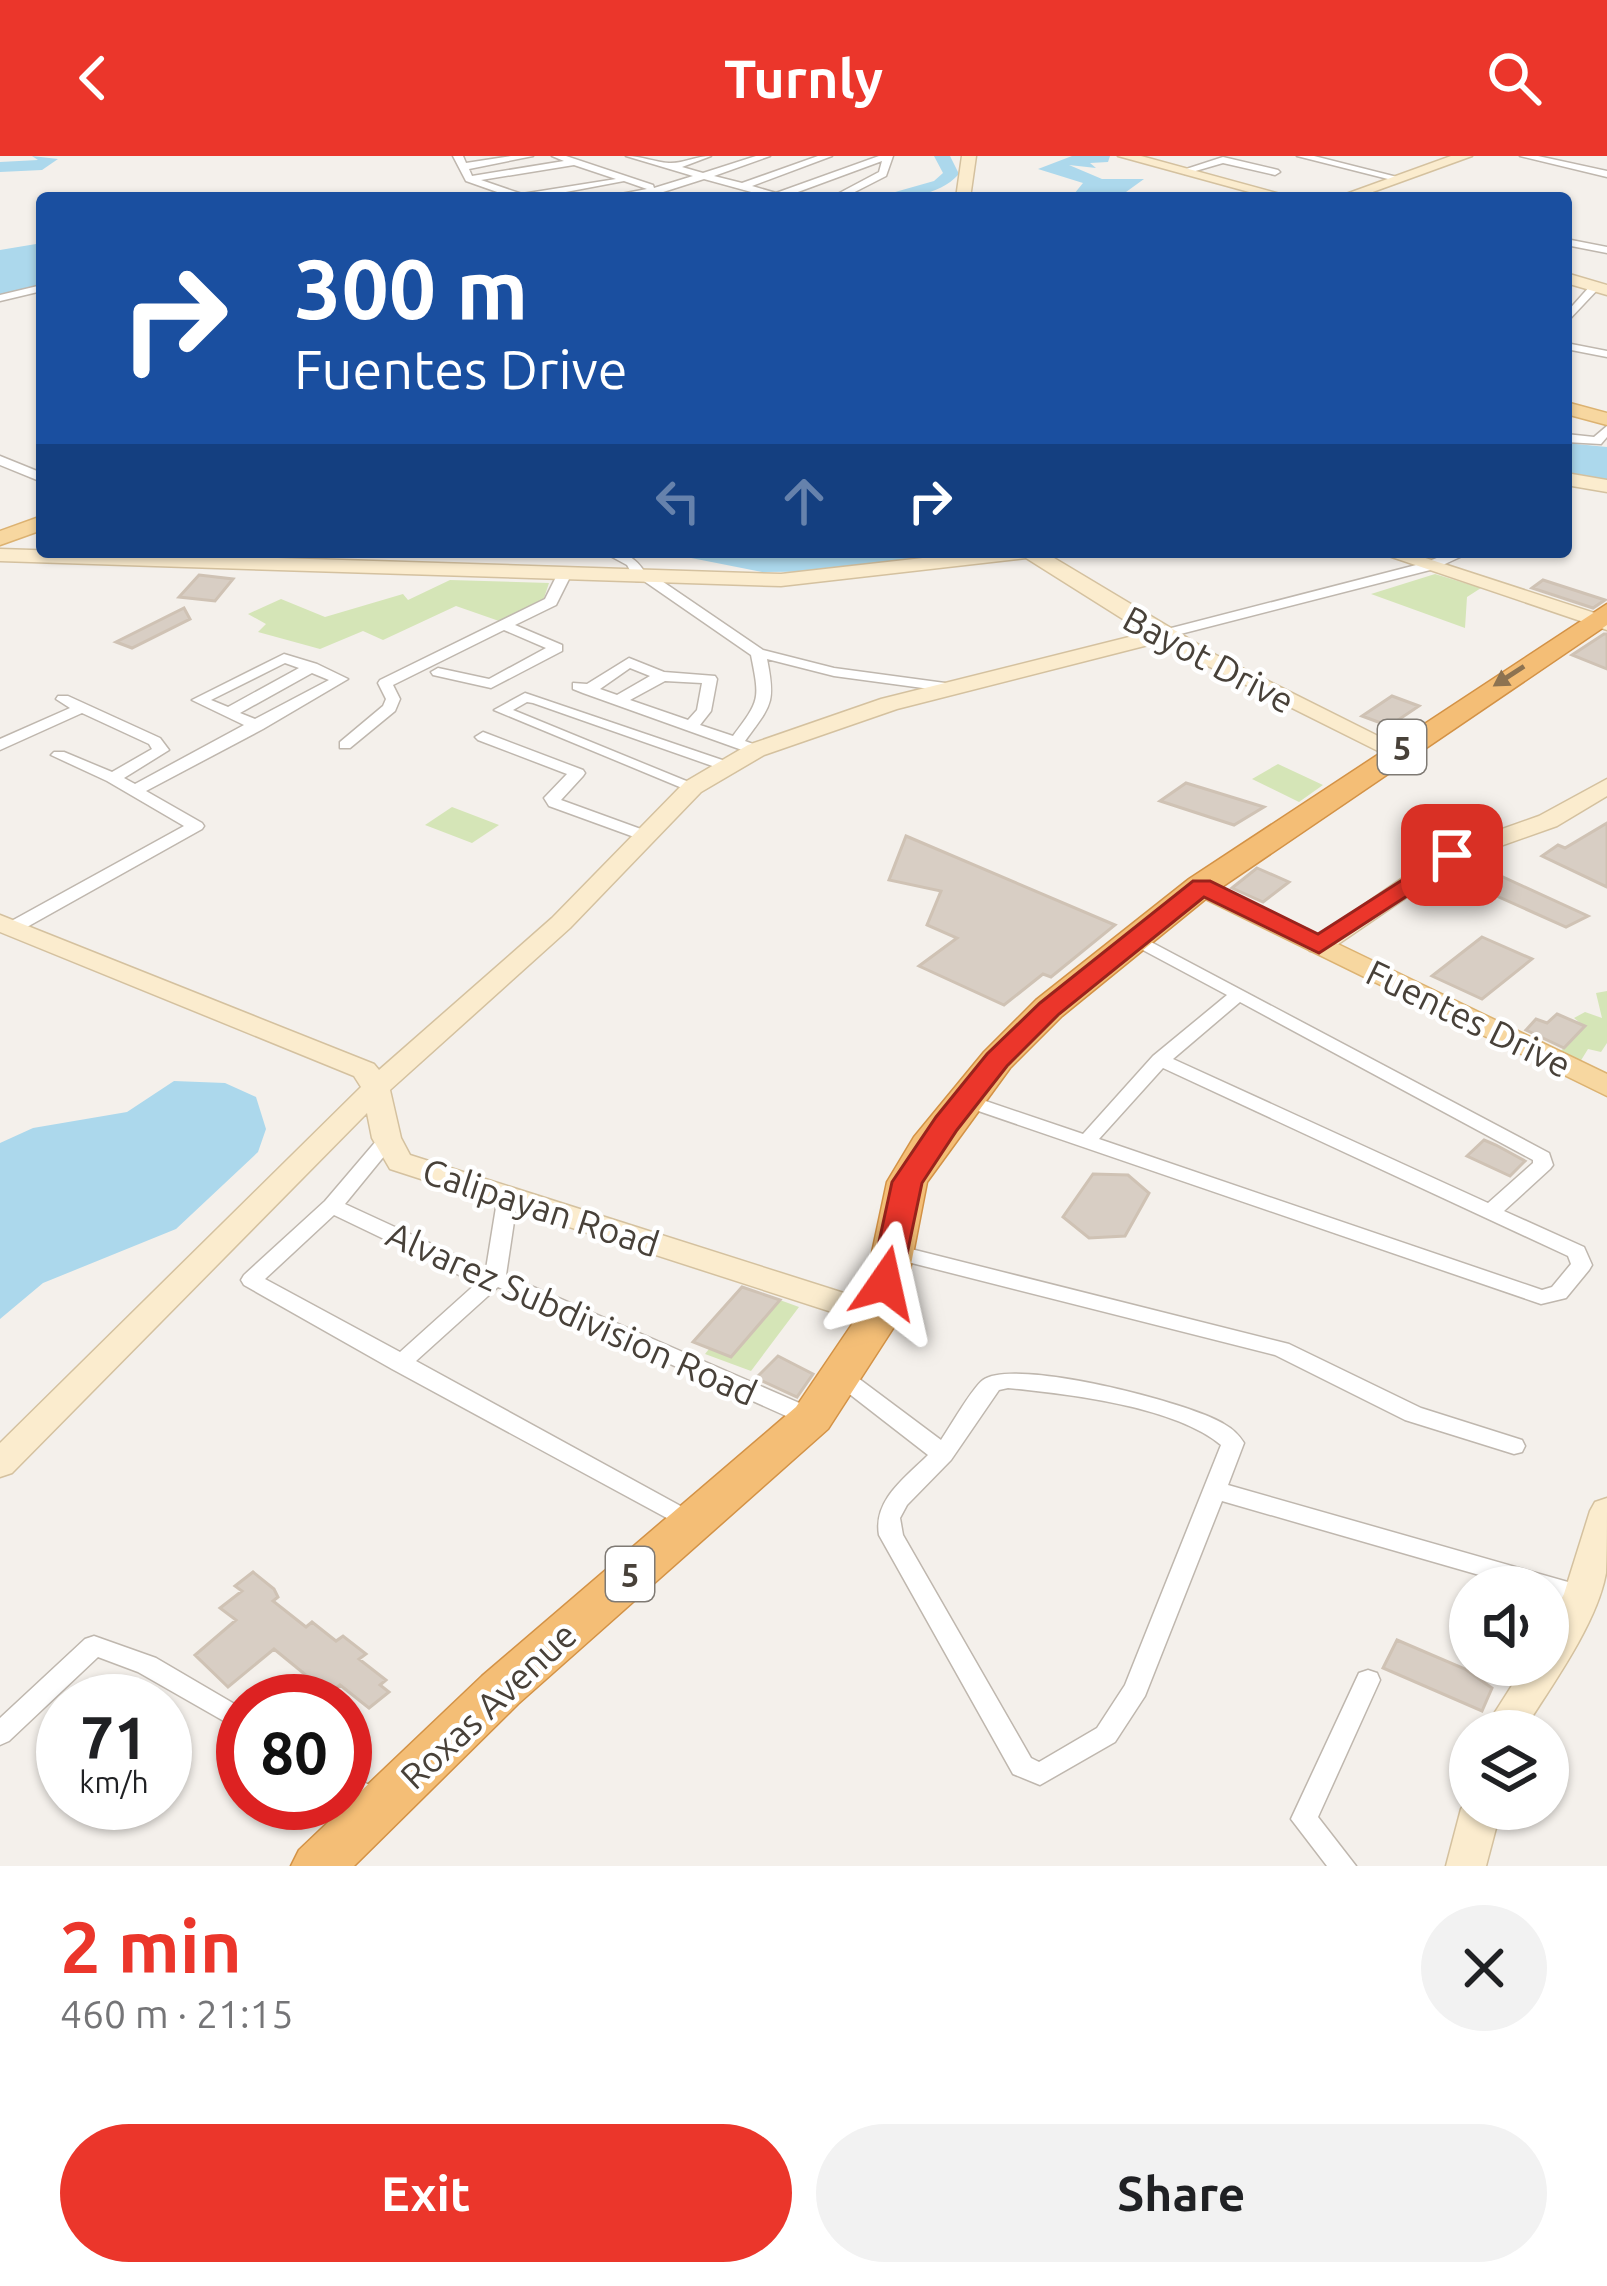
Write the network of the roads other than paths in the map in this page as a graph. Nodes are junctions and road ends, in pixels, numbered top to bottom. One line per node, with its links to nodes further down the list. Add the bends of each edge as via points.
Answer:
1 (529, 156): 14 (street)
2 (557, 156): 15 (street)
3 (632, 156): 16 (street)
4 (706, 156): 16 (street)
5 (765, 156): 21 (street)
6 (827, 156): 25 (street)
7 (888, 156): 32 (street); 33 (street, via 883,174)
8 (969, 156): 34 (street)
9 (980, 156): 35 (street)
10 (1125, 156): 17 (street)
11 (1302, 156): 22 (street)
12 (1465, 156): 22 (street)
13 (1525, 156): 20 (street)
14 (460, 161): 23 (street)
15 (571, 163): 18 (street); 23 (street)
16 (671, 168): 21 (street)
17 (1185, 171): 19 (street, via 1223,160); 36 (street)
18 (594, 172): 24 (street); 26 (street)
19 (1275, 172)
20 (1607, 174)
21 (705, 177): 25 (street); 27 (street)
22 (1396, 178): 37 (street)
23 (469, 179): 26 (street)
24 (624, 180): 27 (street); 29 (street)
25 (741, 187): 31 (street)
26 (494, 188): 28 (street)
27 (660, 190): 30 (street)
28 (505, 192)
29 (556, 192)
30 (646, 192)
31 (761, 192)
32 (794, 192)
33 (847, 192)
34 (964, 192)
35 (977, 192)
36 (1265, 192)
37 (1358, 192)
38 (1572, 243): 39 (street)
39 (1607, 250)
40 (1572, 280): 42 (street)
41 (36, 289): 43 (street)
42 (1601, 289): 44 (street)
43 (0, 298)
44 (1572, 315)
45 (1572, 347): 46 (street)
46 (1607, 354)
47 (1572, 410): 48 (main road)
48 (1607, 419)
49 (1607, 430): 50 (street, via 1597,441)
50 (1572, 439)
51 (0, 460): 52 (street)
52 (36, 475)
53 (1572, 479): 54 (street)
54 (1607, 486)
55 (36, 525): 56 (main road)
56 (0, 538)
57 (0, 555): 58 (street)
58 (36, 555)
59 (174, 558): 65 (street)
60 (623, 558): 66 (street)
61 (977, 558): 66 (street, via 781,580)
62 (1039, 558): 69 (street, Bayot Drive)
63 (1408, 558): 69 (street)
64 (1414, 558): 67 (street)
65 (564, 575): 66 (street); 68 (street, via 551,602)
66 (644, 578): 70 (street)
67 (1603, 619): 86 (highway, Roxas Avenue / 5, one-way to 86)
68 (504, 625): 72 (street, via 557,648 490,684); 84 (street, via 385,683 391,708)
69 (1157, 636): 74 (street); 86 (street, Bayot Drive)
70 (758, 653): 74 (street); 87 (street, via 766,691)
71 (312, 668): 78 (street); 78 (street, via 277,660 199,700); 79 (street, via 341,679)
72 (438, 672)
73 (662, 676): 76 (street); 76 (street, via 629,662 583,688); 80 (street, via 710,680 704,711)
74 (945, 688): 87 (street)
75 (64, 699): 77 (street)
76 (618, 700): 80 (street)
77 (81, 708): 83 (street); 89 (street, via 161,750)
78 (228, 713): 79 (street)
79 (259, 726): 92 (street)
80 (690, 727): 87 (street)
81 (624, 731): 85 (street); 85 (street, via 525,697 501,710); 87 (street)
82 (483, 736): 93 (street, via 578,773 555,803)
83 (0, 745)
84 (344, 746)
85 (596, 751): 91 (street)
86 (1396, 751): 94 (highway, Roxas Avenue / 5)
87 (739, 754): 91 (street)
88 (59, 755): 89 (street)
89 (113, 778): 92 (street)
90 (1607, 786): 97 (street, via 1548,821 1452,855)
91 (694, 787): 93 (street)
92 (136, 790): 95 (street, via 196,826)
93 (643, 835): 101 (street, via 561,922)
94 (1202, 886): 96 (highway, Roxas Avenue / 5); 97 (main road, Fuentes Drive)
95 (6, 926): 101 (street, via 364,1070)
96 (1134, 938): 98 (street); 102 (highway, Roxas Avenue / 5, via 1049,1008)
97 (1319, 945): 100 (main road, Fuentes Drive)
98 (1236, 997): 99 (street); 107 (street, via 1542,1156 1544,1165)
99 (1160, 1060): 103 (street); 107 (street)
100 (1607, 1086)
101 (376, 1088): 104 (street, Calipayan Road); 116 (street)
102 (964, 1100): 103 (street); 108 (highway, Roxas Avenue / 5, via 907,1182)
103 (1085, 1143): 107 (street, via 1541,1297 1559,1293 1583,1258)
104 (384, 1144): 105 (street, Calipayan Road, via 400,1162); 106 (street)
105 (508, 1195): 109 (street); 110 (street, Calipayan Road)
106 (332, 1205): 109 (street, Alvarez Subdivision Road); 111 (street, via 251,1280)
107 (1492, 1210)
108 (891, 1251): 110 (highway, Roxas Avenue / 5); 114 (street, via 1281,1349 1413,1414)
109 (495, 1277): 111 (street); 113 (street, Alvarez Subdivision Road)
110 (880, 1316): 112 (highway, Roxas Avenue / 5)
111 (400, 1364): 119 (street)
112 (842, 1377): 113 (highway, Roxas Avenue / 5); 115 (street)
113 (812, 1418): 119 (highway, Roxas Avenue / 5)
114 (1514, 1446)
115 (943, 1454): 117 (street, via 991,1385 1067,1384 1225,1433 1233,1443); 117 (street, via 898,1499 891,1534 1022,1766 1040,1774 1106,1736 1136,1689)
116 (0, 1464)
117 (1217, 1491): 120 (street)
118 (1607, 1511): 120 (street)
119 (689, 1521): 125 (highway, Roxas Avenue / 5)
120 (1582, 1595): 121 (street)
121 (1569, 1619)
122 (1368, 1680): 129 (street, via 1304,1819)
123 (216, 1706): 124 (street, via 147,1665 94,1646)
124 (0, 1734)
125 (372, 1786)
126 (340, 1830): 128 (highway, Roxas Avenue / 5)
127 (1475, 1830): 130 (street)
128 (318, 1866)
129 (1342, 1866)
130 (1466, 1866)

